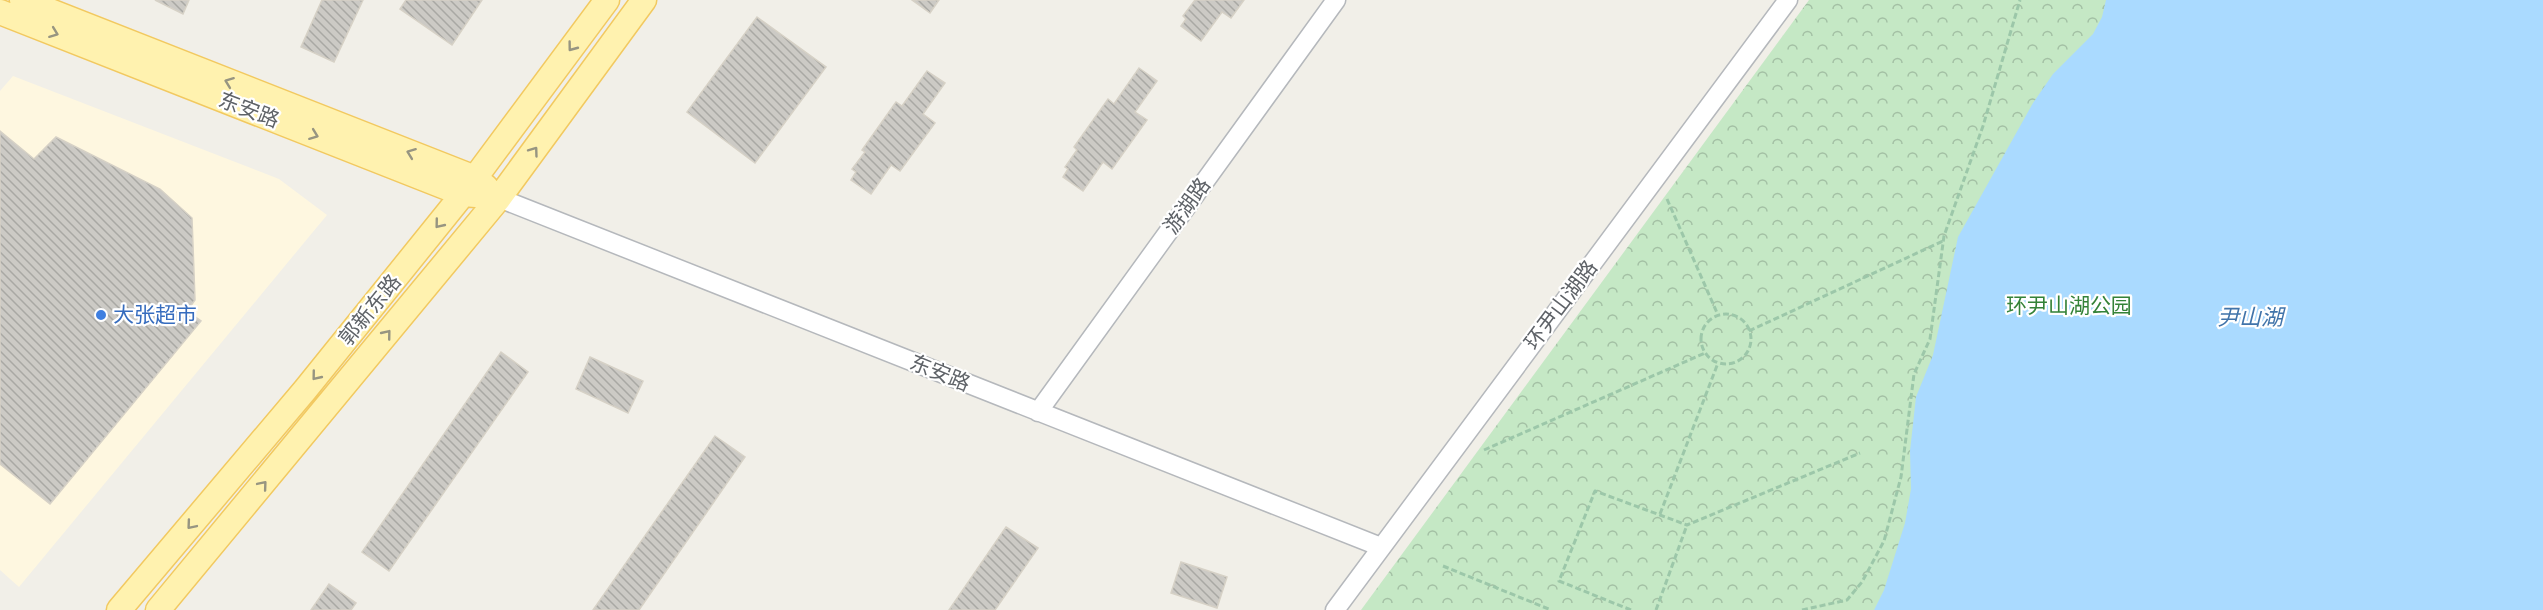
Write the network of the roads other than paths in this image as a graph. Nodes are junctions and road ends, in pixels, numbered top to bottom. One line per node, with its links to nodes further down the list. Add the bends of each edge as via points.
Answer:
1 (22, 0): 7 (main road, 东安路, one-way to 1)
2 (607, 0): 7 (main road, 郭新东路, one-way to 7)
3 (644, 0): 8 (main road, 郭新东路, one-way to 3)
4 (1336, 0): 9 (street, 游湖路)
5 (1788, 0): 10 (street, 环尹山湖路)
6 (0, 12): 7 (main road, 东安路, one-way to 7)
7 (469, 186): 8 (main road, 东安路); 11 (main road, 郭新东路, one-way to 11, via 305,390)
8 (500, 198): 9 (street, 东安路); 12 (main road, 郭新东路, one-way to 8)
9 (1038, 412): 10 (street, 东安路)
10 (1381, 547): 13 (street, 环尹山湖路)
11 (119, 610)
12 (158, 610)
13 (1335, 610)

